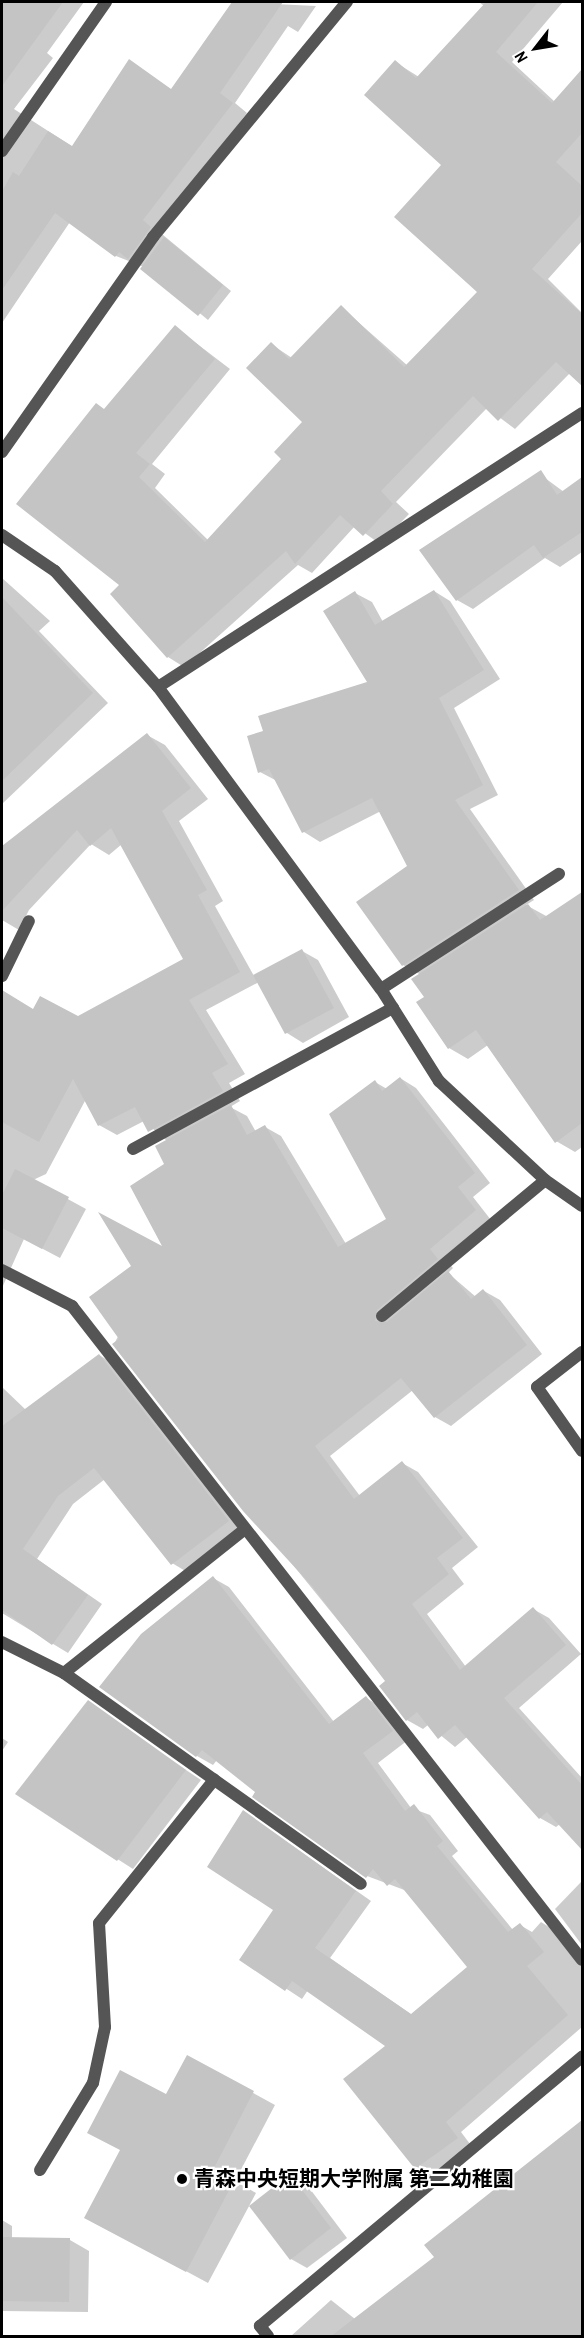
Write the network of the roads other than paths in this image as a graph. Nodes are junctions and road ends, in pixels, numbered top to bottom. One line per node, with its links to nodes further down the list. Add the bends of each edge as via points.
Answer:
1 (106, 2): 3 (street)
2 (347, 2): 5 (street, via 153,237)
3 (2, 151)
4 (582, 413): 7 (street)
5 (2, 452)
6 (2, 536): 7 (street, via 55,571)
7 (158, 687): 11 (street)
8 (559, 874): 11 (street)
9 (29, 921): 10 (street)
10 (2, 976)
11 (381, 989): 12 (street)
12 (393, 1008): 13 (street); 14 (street, via 439,1081)
13 (133, 1149)
14 (545, 1180): 15 (street); 17 (street)
15 (582, 1206)
16 (2, 1270): 20 (street, via 72,1306)
17 (382, 1316)
18 (582, 1352): 19 (street, via 537,1387)
19 (582, 1451)
20 (244, 1530): 22 (street); 25 (street)
21 (2, 1642): 22 (street)
22 (64, 1673): 23 (street)
23 (214, 1780): 24 (street); 27 (street, via 99,1923 105,2027 93,2083)
24 (361, 1884)
25 (582, 1960)
26 (582, 2057): 28 (street, via 260,2326)
27 (40, 2170)
28 (268, 2337)

